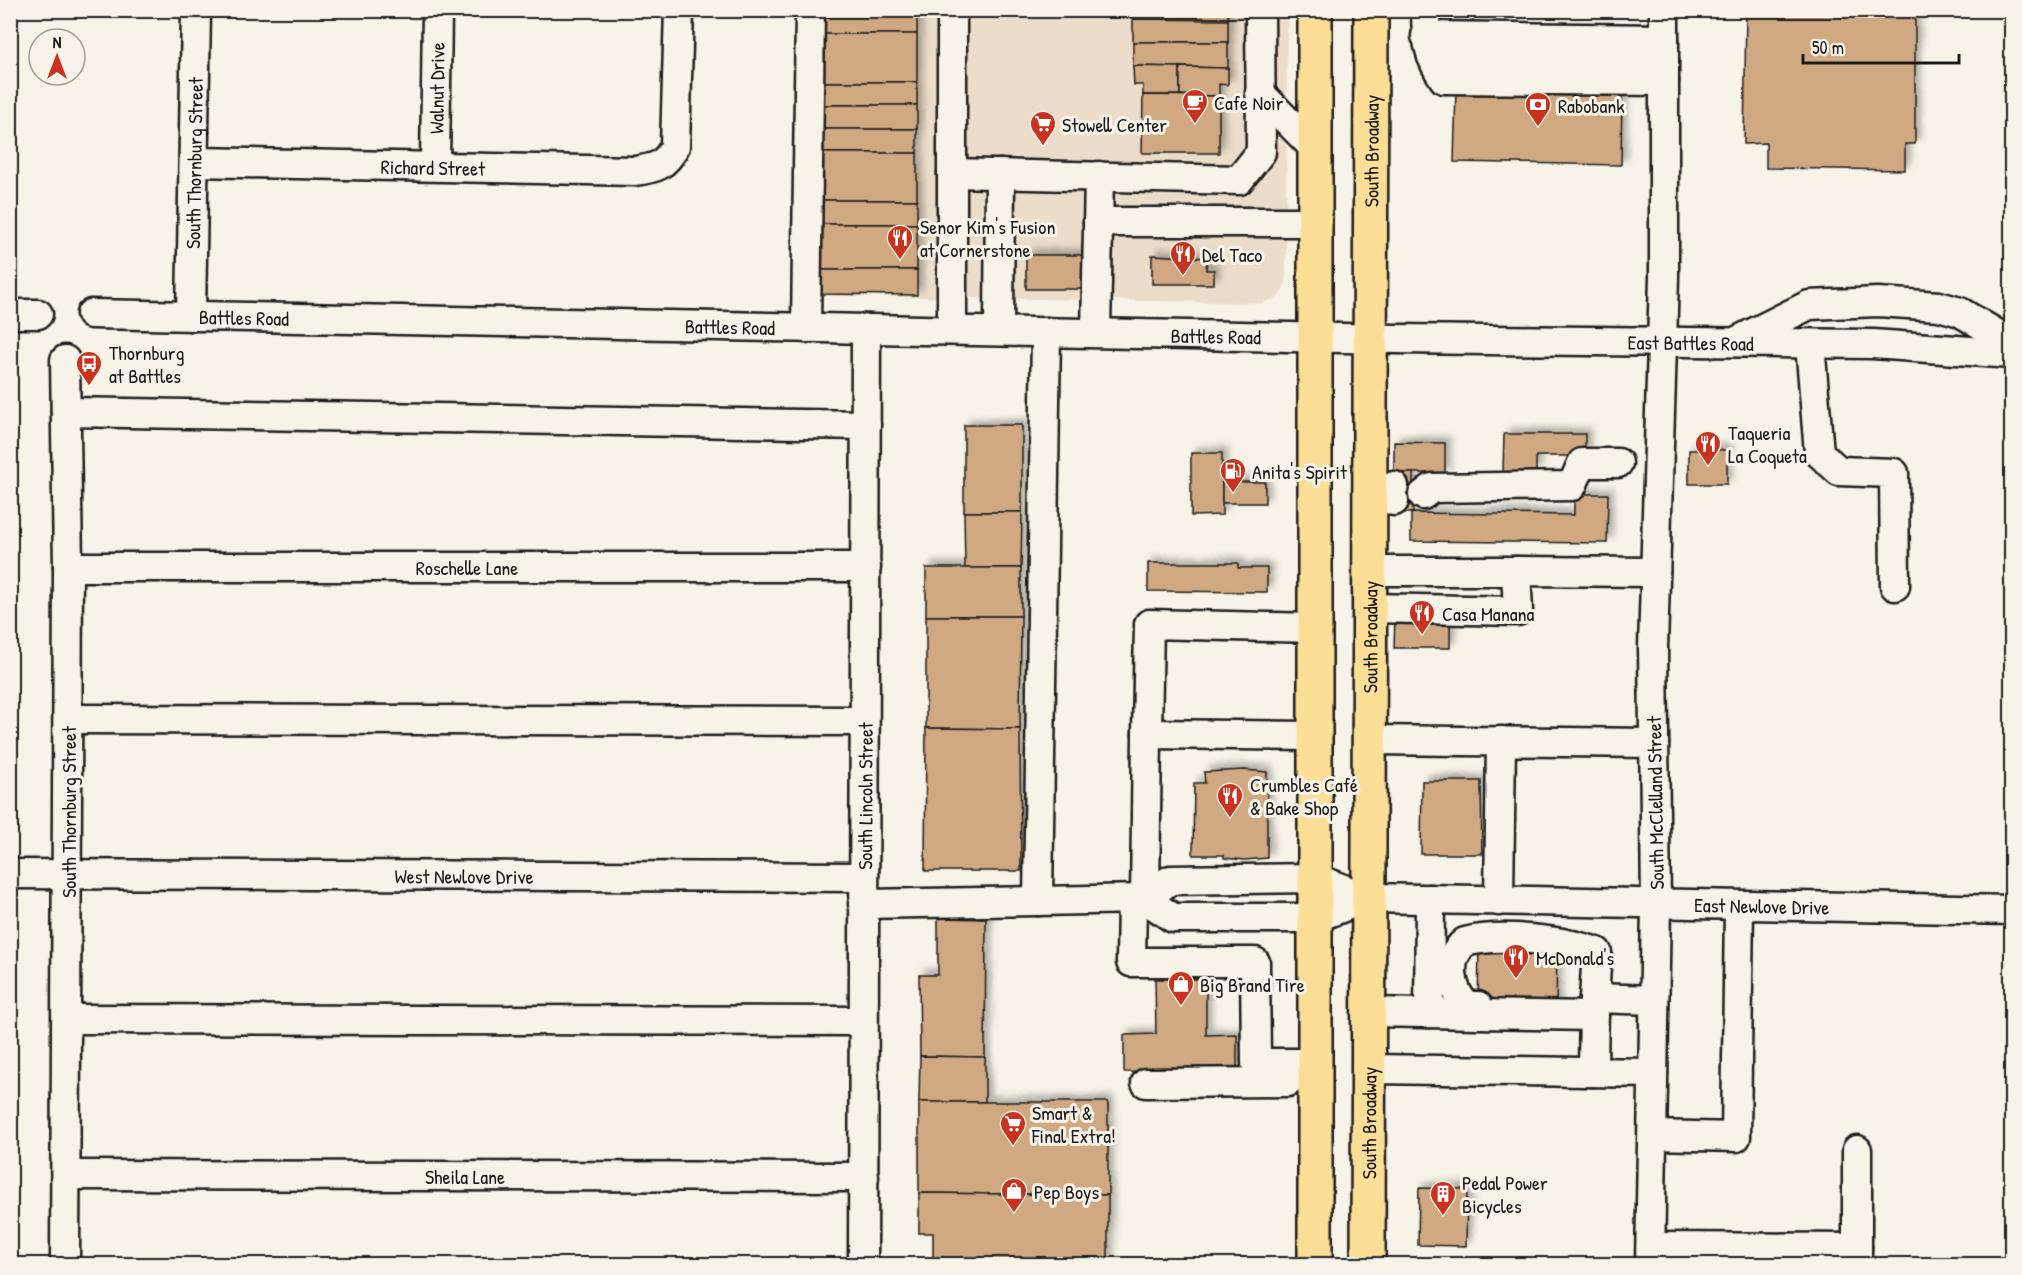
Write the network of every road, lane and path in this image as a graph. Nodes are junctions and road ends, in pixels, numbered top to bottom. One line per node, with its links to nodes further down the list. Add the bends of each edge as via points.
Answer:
1 (196, 10): 14 (street, South Thornburg Street)
2 (437, 10): 15 (street, Walnut Drive)
3 (679, 10): 15 (street, Richard Street, via 675,147 668,161 635,171)
4 (810, 10): 23 (street)
5 (952, 10): 16 (street)
6 (1260, 10): 12 (street)
7 (1315, 10): 13 (main road)
8 (1371, 10): 30 (main road, South Broadway)
9 (1664, 10): 11 (street, South McClelland Street)
10 (1430, 44): 11 (street); 11 (street, via 1444,79)
11 (1664, 60): 31 (street, South McClelland Street)
12 (1260, 93): 13 (street); 18 (street, via 1261,152 1239,180)
13 (1315, 148): 20 (main road)
14 (196, 162): 15 (street, Richard Street); 22 (street, South Thornburg Street)
15 (435, 166)
16 (951, 173): 17 (street); 25 (street)
17 (1000, 174): 18 (street); 26 (street)
18 (1099, 177): 19 (street)
19 (1098, 222): 20 (street); 28 (street)
20 (1315, 222): 29 (main road)
21 (91, 314): 22 (street, Battles Road)
22 (191, 316): 23 (street, Battles Road)
23 (806, 328): 24 (street, Battles Road)
24 (866, 329): 25 (street, Battles Road); 38 (street, South Lincoln Street)
25 (952, 330): 26 (street, Battles Road)
26 (999, 331): 27 (street, Battles Road)
27 (1046, 332): 28 (street, Battles Road); 63 (street)
28 (1096, 332): 29 (street, Battles Road)
29 (1314, 336): 30 (street, Battles Road); 48 (main road)
30 (1370, 338): 31 (street, East Battles Road); 40 (main road, South Broadway)
31 (1662, 342): 32 (street, East Battles Road); 45 (street, South McClelland Street)
32 (1732, 343): 33 (street, via 1809,305 1878,302 1939,306 1960,312); 34 (street, East Battles Road)
33 (2012, 343)
34 (1810, 344): 35 (street, East Battles Road, via 1873,344); 46 (street, via 1819,453 1839,471 1894,473)
35 (2012, 354)
36 (65, 360): 37 (street, South Thornburg Street)
37 (66, 412): 38 (street); 41 (street, South Thornburg Street)
38 (866, 426): 42 (street, South Lincoln Street)
39 (1618, 463): 40 (street, via 1582,463 1572,486 1432,488)
40 (1399, 494): 43 (main road, South Broadway)
41 (68, 567): 42 (street, Roschelle Lane); 49 (street, South Thornburg Street)
42 (866, 567): 50 (street, South Lincoln Street)
43 (1369, 571): 44 (street); 47 (main road, South Broadway)
44 (1516, 571): 45 (street); 47 (street, via 1518,611)
45 (1655, 572): 55 (street, South McClelland Street)
46 (1894, 586)
47 (1369, 608): 53 (main road, South Broadway)
48 (1314, 628): 51 (street, via 1149,624); 52 (main road)
49 (68, 719): 50 (street); 57 (street, South Thornburg Street)
50 (864, 721): 59 (street, South Lincoln Street)
51 (1147, 734): 52 (street); 62 (street)
52 (1315, 736): 58 (main road)
53 (1368, 740): 54 (street); 60 (main road, South Broadway)
54 (1501, 741): 55 (street); 64 (street)
55 (1654, 743): 65 (street, South McClelland Street)
56 (10, 874): 57 (street, West Newlove Drive)
57 (68, 874): 59 (street, West Newlove Drive); 75 (street, South Thornburg Street)
58 (1315, 878): 60 (street, East Newlove Drive); 62 (street, via 1170,880); 68 (main road)
59 (863, 891): 63 (street, West Newlove Drive); 76 (street, South Lincoln Street)
60 (1367, 898): 61 (street, East Newlove Drive); 68 (street, East Newlove Drive); 73 (main road, South Broadway)
61 (1430, 899): 64 (street, East Newlove Drive); 74 (street)
62 (1138, 900): 63 (street, West Newlove Drive); 68 (street, via 1173,918); 78 (street, via 1131,962 1255,963 1256,1063)
63 (1038, 901)
64 (1499, 901): 65 (street, East Newlove Drive)
65 (1656, 904): 66 (street, East Newlove Drive); 69 (street, South McClelland Street)
66 (1739, 906): 67 (street, East Newlove Drive); 82 (street, via 1736,1137)
67 (2012, 910)
68 (1315, 918): 78 (main road)
69 (1654, 1000): 72 (street); 80 (street, South McClelland Street)
70 (1478, 1006): 72 (street, via 1467,1006 1457,997 1452,978 1454,957 1465,942 1486,939 1557,941 1597,952)
71 (1556, 1006): 72 (street)
72 (1594, 1007): 74 (street); 79 (street)
73 (1368, 1012): 74 (street); 77 (main road, South Broadway)
74 (1429, 1013)
75 (68, 1019): 76 (street); 84 (street, South Thornburg Street)
76 (863, 1021): 85 (street, South Lincoln Street)
77 (1368, 1069): 79 (street); 92 (main road, South Broadway)
78 (1315, 1072): 81 (street); 91 (main road)
79 (1593, 1072): 80 (street)
80 (1653, 1073): 82 (street, South McClelland Street)
81 (1146, 1083)
82 (1653, 1135): 86 (street, South McClelland Street)
83 (1857, 1150): 88 (street)
84 (66, 1175): 85 (street, Sheila Lane); 89 (street, South Thornburg Street)
85 (864, 1177): 90 (street, South Lincoln Street)
86 (1650, 1256): 87 (street)
87 (1708, 1256): 88 (street)
88 (1857, 1256)
89 (65, 1264)
90 (863, 1264)
91 (1315, 1264)
92 (1368, 1264)

